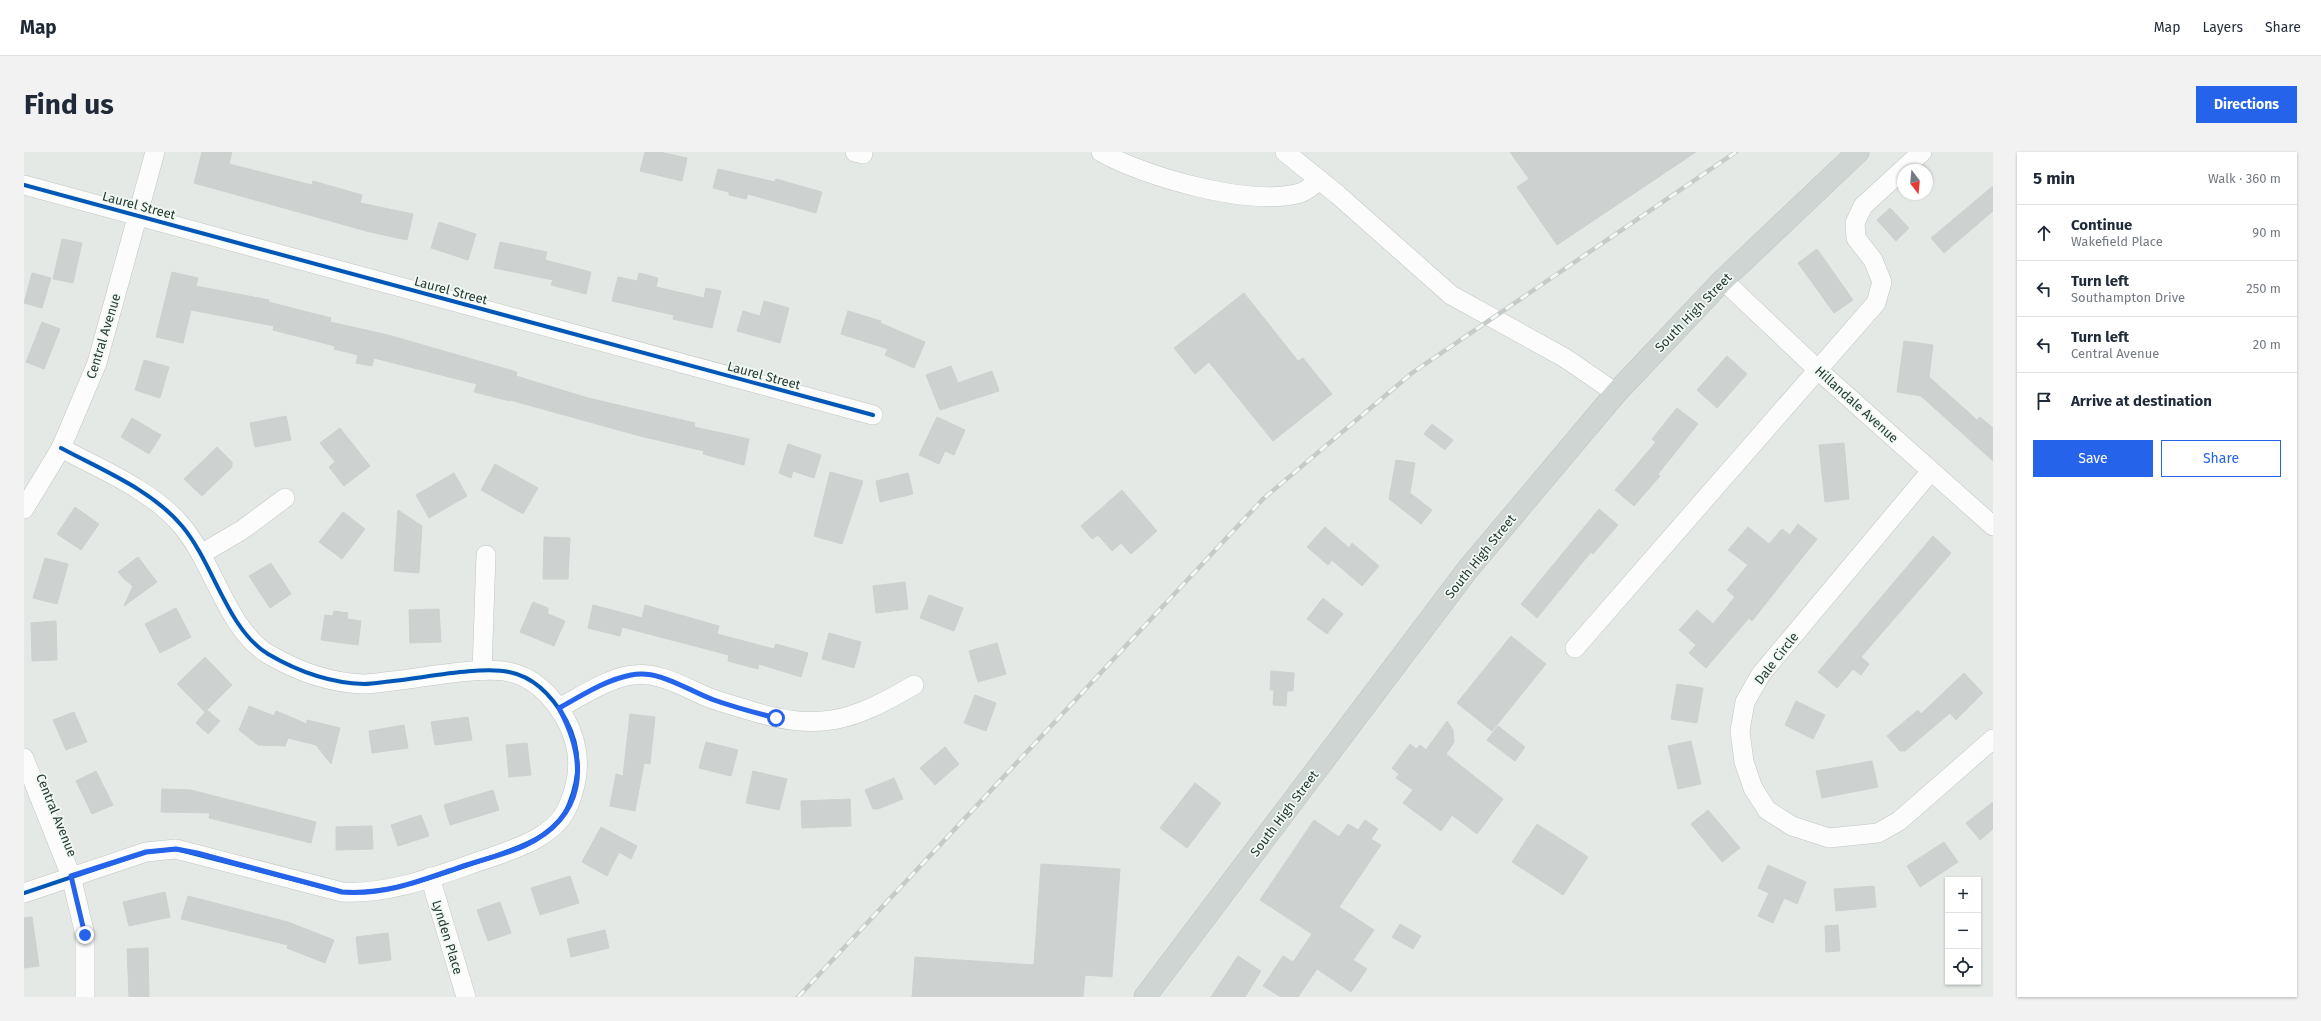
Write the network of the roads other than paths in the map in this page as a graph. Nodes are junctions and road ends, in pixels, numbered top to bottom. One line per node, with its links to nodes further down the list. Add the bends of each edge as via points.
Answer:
1 (155, 152): 8 (street, Central Avenue)
2 (1101, 152): 6 (street, via 1149,175 1250,196 1278,198 1302,193)
3 (1285, 152): 6 (street)
4 (1858, 152): 9 (main road, South High Street)
5 (1922, 152): 10 (street, via 1863,206 1858,215 1854,230 1856,238 1875,262 1882,282 1881,292 1876,302)
6 (1320, 180): 11 (street, via 1451,295 1565,358)
7 (24, 184): 8 (street, Laurel Street)
8 (138, 216): 12 (street, Laurel Street); 13 (street, Central Avenue, via 97,363)
9 (1723, 280): 10 (street, Hillandale Avenue); 11 (main road, South High Street)
10 (1818, 370): 14 (street, Hillandale Avenue); 20 (street)
11 (1616, 393): 31 (main road, South High Street, via 1468,569)
12 (874, 415)
13 (61, 448): 16 (street, Central Avenue); 18 (street, via 148,496 182,526)
14 (1931, 471): 17 (street, Hillandale Avenue); 24 (street, Dale Circle, via 1761,674 1745,702 1740,731 1744,762 1753,788 1767,810 1792,826 1829,838 1857,837 1878,833 1900,821)
15 (285, 498): 18 (street, via 242,530)
16 (24, 509)
17 (1993, 526)
18 (201, 554): 21 (street, via 244,634 266,653 301,672 364,684)
19 (486, 555): 21 (street)
20 (1575, 648)
21 (482, 671): 23 (street, via 509,672 528,679 546,692)
22 (914, 685): 23 (street, via 854,715 818,723 792,721 761,714 714,700 666,679 648,675 630,675 615,680)
23 (559, 708): 27 (street, via 570,729 579,764 578,784 567,810 553,827 524,846)
24 (1993, 739)
25 (24, 758): 26 (street, Central Avenue)
26 (71, 876): 27 (street, via 146,852 176,849 342,892 388,890); 28 (street); 29 (street, Central Avenue, via 85,935)
27 (430, 877): 30 (street, Lynden Place)
28 (24, 893)
29 (85, 997)
30 (466, 997)
31 (1145, 997)

